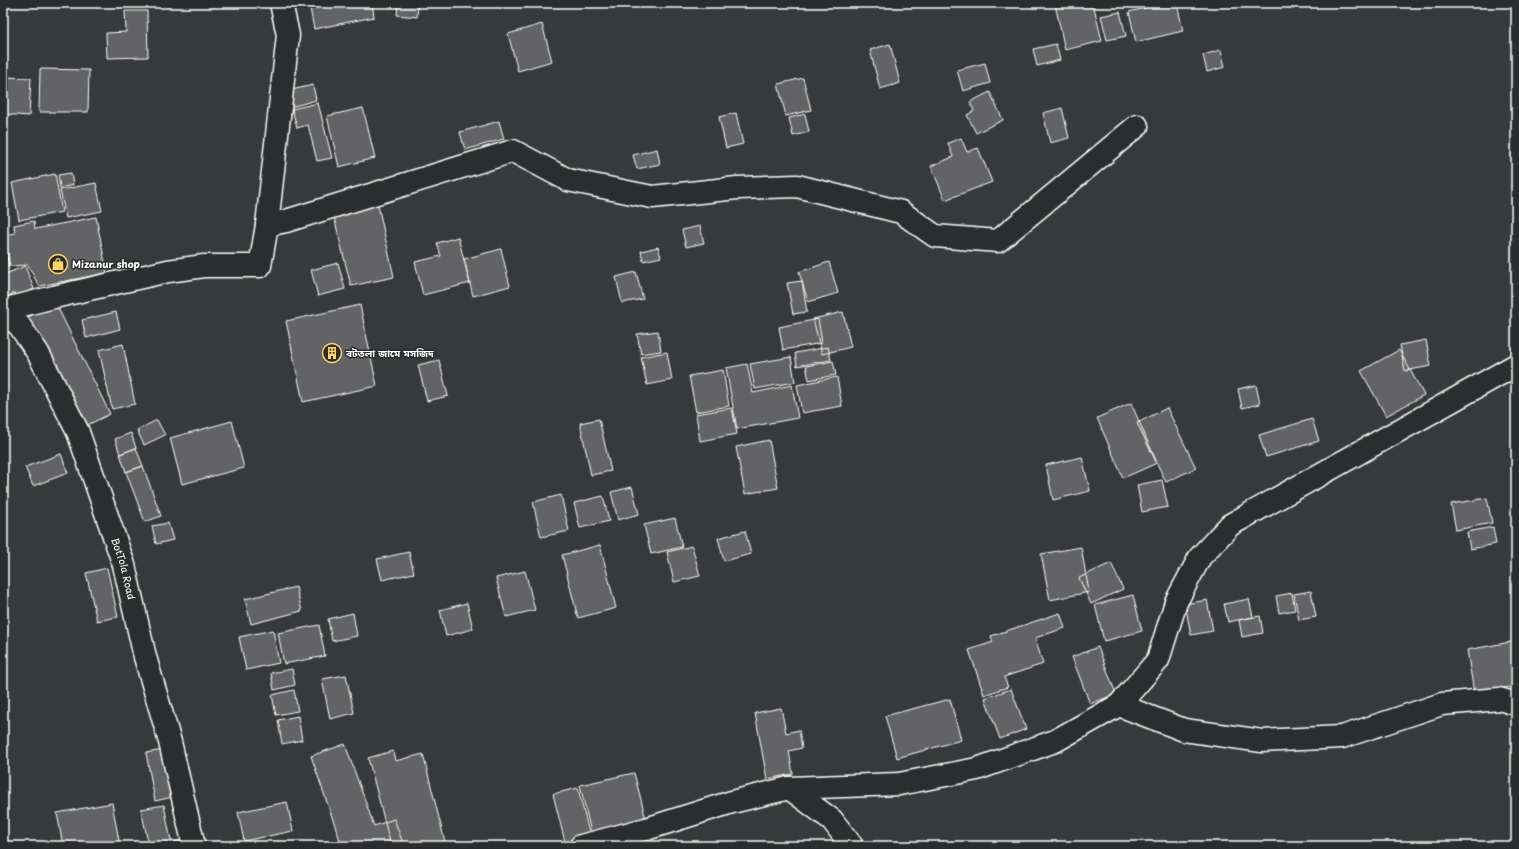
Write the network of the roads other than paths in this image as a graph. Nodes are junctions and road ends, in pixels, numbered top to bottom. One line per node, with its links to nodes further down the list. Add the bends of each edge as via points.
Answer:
1 (281, 3): 3 (street, via 288,35)
2 (1136, 126): 3 (street, via 998,241 935,236 901,212 797,186 737,188 652,197 568,180 513,151)
3 (267, 225): 4 (street, via 260,266 204,266 168,271)
4 (3, 310)
5 (3, 314): 10 (street, BotTola Road, via 19,325 38,353 78,432 124,565)
6 (1516, 364): 8 (street, via 1230,525 1200,557 1176,602 1158,660)
7 (1516, 704): 8 (street, via 1499,698 1442,704 1342,737 1262,741 1184,730)
8 (1119, 705): 9 (street, via 1055,741 977,769 899,784)
9 (789, 788): 11 (street); 12 (street, via 832,820)
10 (194, 846)
11 (581, 846)
12 (852, 846)

